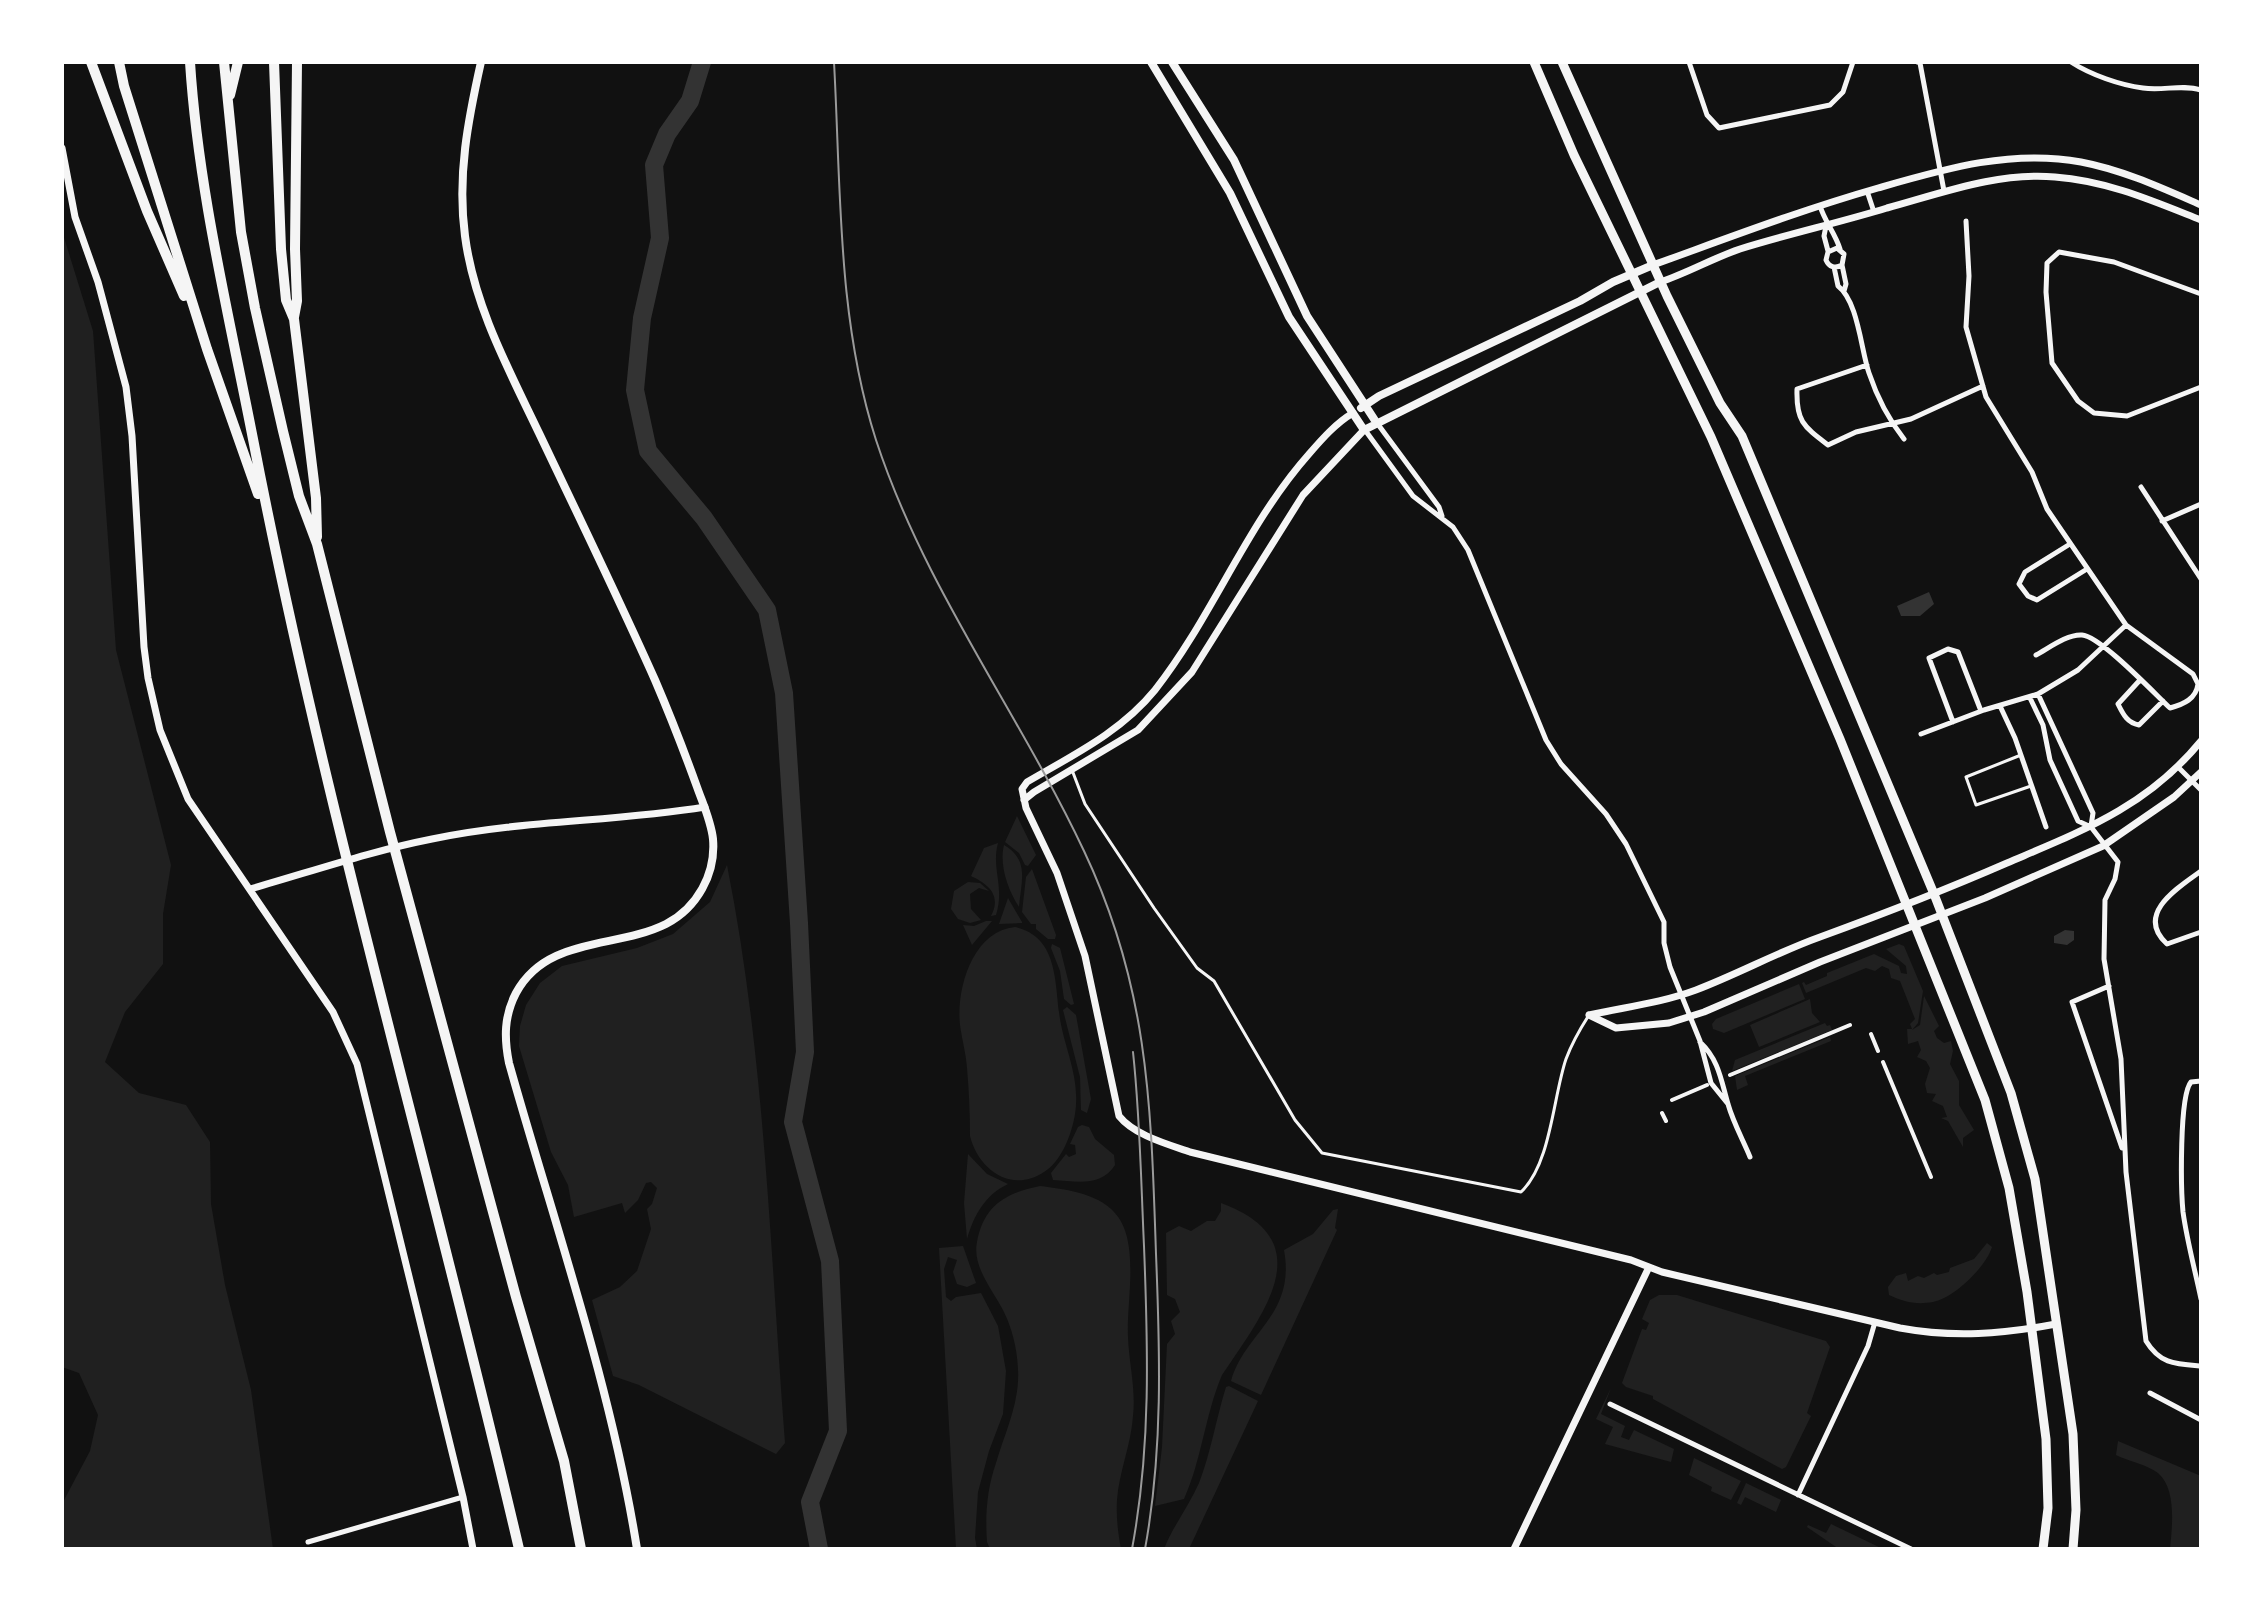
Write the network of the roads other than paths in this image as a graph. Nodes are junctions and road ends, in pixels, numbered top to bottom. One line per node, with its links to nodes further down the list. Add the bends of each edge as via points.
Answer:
1 (91, 62): 42 (highway)
2 (119, 62): 42 (highway)
3 (190, 62): 56 (highway, via 199,159)
4 (224, 62): 18 (highway)
5 (238, 62): 18 (highway)
6 (274, 62): 41 (highway, via 281,249 286,300)
7 (297, 62): 41 (highway)
8 (481, 62): 84 (main road, via 462,175 465,236 476,286 500,351 661,693)
9 (1151, 62): 21 (main road)
10 (1172, 62): 20 (main road)
11 (1534, 62): 36 (highway)
12 (1562, 62): 33 (highway)
13 (1689, 62): 14 (street, via 1707,115 1719,128 1830,105 1843,92)
14 (1853, 62)
15 (1920, 62): 22 (street)
16 (2071, 62): 17 (street, via 2143,88)
17 (2201, 90)
18 (229, 101): 57 (highway, via 241,232 255,308 299,496)
19 (62, 148): 89 (street, via 75,217 126,387 144,647 158,720 188,799)
20 (1234, 160): 21 (main road); 46 (main road, via 1307,316)
21 (1216, 169): 47 (main road, via 1289,317)
22 (1940, 170): 23 (street); 24 (street); 26 (street, via 2002,158 2080,161)
23 (1867, 191): 25 (street); 27 (street)
24 (1944, 191): 27 (street); 28 (street, via 2007,178 2056,177 2125,190)
25 (1819, 205): 30 (street); 33 (street)
26 (2201, 205)
27 (1874, 212): 30 (street)
28 (2201, 220)
29 (1966, 221): 44 (street, via 1966,327)
30 (1827, 225): 31 (street); 32 (street); 37 (street, via 1737,250)
31 (1840, 249): 32 (street); 34 (street)
32 (1828, 252): 35 (street, via 1826,260)
33 (1653, 265): 36 (main road); 37 (highway)
34 (1842, 265): 35 (street); 39 (street)
35 (1834, 267): 39 (street)
36 (1632, 274): 38 (highway); 46 (main road)
37 (1660, 282): 38 (main road); 90 (highway, via 1742,436)
38 (1641, 289): 48 (main road); 91 (highway, via 1711,437)
39 (1844, 291): 43 (street)
40 (2201, 294): 45 (street, via 2114,262 2059,252 2047,263 2052,363 2078,401 2094,413 2127,416)
41 (294, 319): 57 (highway)
42 (207, 349): 56 (highway)
43 (1867, 365): 49 (street); 49 (street, via 1797,389 1796,412 1828,445)
44 (1983, 386): 49 (street); 58 (street)
45 (2201, 387)
46 (1364, 406): 47 (main road); 48 (main road)
47 (1353, 413): 50 (main road); 75 (street, via 1280,490 1154,690 1128,719)
48 (1376, 422): 50 (main road); 54 (street)
49 (1892, 424): 51 (street)
50 (1364, 430): 54 (street, via 1413,496); 78 (street, via 1303,495 1192,672 1138,730)
51 (1904, 439)
52 (2141, 487): 55 (street)
53 (2201, 504): 55 (street)
54 (1443, 517): 96 (street, via 1468,550 1546,740 1626,844 1664,922 1664,943)
55 (2162, 521): 60 (street)
56 (270, 527): 129 (highway, via 352,881)
57 (317, 544): 130 (highway, via 398,862 564,1461)
58 (2070, 544): 59 (street); 59 (street, via 2025,572 2019,584 2037,600)
59 (2087, 569): 61 (street)
60 (2201, 579)
61 (2126, 625): 62 (street); 67 (street, via 2193,674 2198,684 2184,705 2170,708)
62 (2104, 647): 63 (street, via 2081,635); 64 (street); 65 (street)
63 (2036, 655)
64 (2140, 680): 67 (street); 67 (street, via 2118,704 2124,716 2139,725)
65 (2038, 694): 66 (street); 71 (street)
66 (2030, 698): 68 (street); 73 (street)
67 (2163, 701)
68 (2000, 706): 69 (street); 76 (street)
69 (1981, 711): 70 (street); 70 (street, via 1958,652 1948,649 1929,658)
70 (1953, 722): 72 (street)
71 (2055, 732): 73 (street); 86 (street, via 2093,813)
72 (1921, 734)
73 (2045, 738): 86 (street, via 2078,821)
74 (2201, 741): 77 (street)
75 (1085, 748): 78 (street); 83 (street, via 1027,782)
76 (2021, 755): 81 (street); 81 (lane, via 1966,777 1976,805)
77 (2178, 767): 80 (street); 86 (street, via 2137,801)
78 (1072, 770): 83 (street); 97 (lane, via 1085,804 1197,968 1214,981 1295,1120 1322,1153 1521,1192 1537,1172 1566,1059)
79 (2201, 772): 80 (street)
80 (2193, 781): 82 (street); 87 (street)
81 (2031, 786): 85 (street)
82 (2201, 790)
83 (1024, 800): 116 (street, via 1057,873 1085,956 1115,1107 1124,1123 1190,1152)
84 (705, 807): 89 (street, via 432,839); 131 (main road, via 712,828 712,858 695,900 666,924 541,964 519,988 506,1023 509,1063 593,1353)
85 (2046, 827)
86 (2091, 827): 87 (street); 90 (street)
87 (2103, 846): 92 (street); 95 (street, via 2118,862 2104,911)
88 (2201, 871): 94 (street, via 2162,900 2156,920 2159,937 2167,944)
89 (250, 889): 126 (street, via 333,1012 357,1064)
90 (1934, 894): 91 (street); 92 (highway)
91 (1906, 905): 93 (highway); 96 (street)
92 (1942, 915): 93 (street); 119 (highway, via 2011,1093 2035,1179)
93 (1915, 926): 98 (street); 120 (highway, via 1985,1100 2009,1188)
94 (2201, 932)
95 (2109, 986): 113 (street, via 2121,1059); 113 (street, via 2072,1002)
96 (1680, 995): 97 (street); 98 (street)
97 (1589, 1015): 98 (street, via 1616,1028)
98 (1689, 1017): 103 (street)
99 (1833, 1024): 101 (street)
100 (1850, 1025): 101 (street)
101 (1836, 1031): 106 (street)
102 (1871, 1034): 104 (street)
103 (1700, 1041): 110 (street, via 1711,1083); 110 (street, via 1719,1069)
104 (1878, 1051)
105 (1883, 1062): 115 (street)
106 (1730, 1075)
107 (2201, 1081): 117 (street, via 2191,1082 2185,1092 2182,1143 2183,1211)
108 (1707, 1085): 109 (street)
109 (1672, 1100)
110 (1728, 1104): 114 (street)
111 (1662, 1113): 112 (street)
112 (1666, 1121)
113 (2125, 1156): 121 (street, via 2146,1341 2155,1356)
114 (1750, 1157)
115 (1931, 1177)
116 (1649, 1267): 118 (street); 132 (street)
117 (2201, 1299)
118 (1875, 1322): 120 (street, via 1954,1335); 125 (street)
119 (2056, 1324): 120 (street); 135 (highway, via 2076,1465)
120 (2031, 1329): 134 (highway, via 2049,1478)
121 (2201, 1366)
122 (2150, 1393): 124 (street)
123 (1610, 1404): 125 (street)
124 (2201, 1420)
125 (1798, 1495): 133 (street)
126 (463, 1497): 127 (street); 128 (street)
127 (308, 1542)
128 (473, 1549)
129 (519, 1549)
130 (581, 1549)
131 (637, 1549)
132 (1514, 1549)
133 (1911, 1549)
134 (2043, 1549)
135 (2073, 1549)

